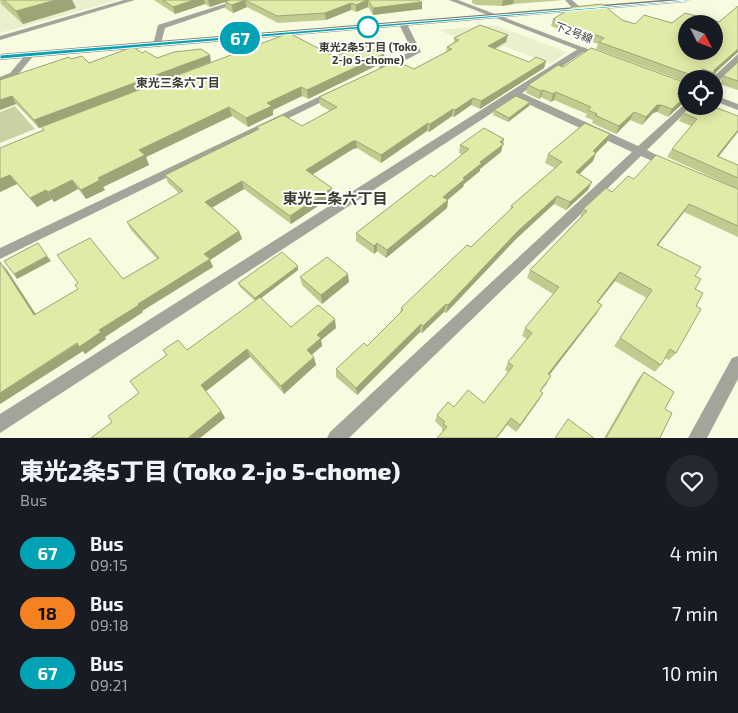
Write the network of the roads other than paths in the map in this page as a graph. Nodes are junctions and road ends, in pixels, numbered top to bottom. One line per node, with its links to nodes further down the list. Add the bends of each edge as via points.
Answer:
1 (132, 0): 10 (street)
2 (244, 0): 11 (street, via 161,27)
3 (452, 0): 7 (street, 下2号線)
4 (568, 0): 6 (street)
5 (687, 0): 6 (main road)
6 (578, 9): 7 (main road)
7 (498, 16): 8 (main road); 12 (street, 下2号線)
8 (404, 24): 9 (main road); 19 (street, via 417,52)
9 (245, 37): 11 (main road); 17 (street, via 242,55)
10 (0, 38)
11 (157, 44): 13 (main road)
12 (584, 49): 16 (street, 下2号線); 22 (street)
13 (30, 55): 14 (main road); 20 (street, via 13,75)
14 (0, 57)
15 (738, 57): 18 (street)
16 (612, 60)
17 (223, 62)
18 (723, 71)
19 (373, 73)
20 (0, 80)
21 (346, 86): 28 (street)
22 (515, 94): 26 (street); 30 (street)
23 (723, 101): 24 (street)
24 (738, 107)
25 (678, 114): 26 (street)
26 (639, 151): 27 (street); 31 (street)
27 (684, 171)
28 (0, 254)
29 (738, 363): 32 (street)
30 (0, 424)
31 (336, 438)
32 (698, 438)

